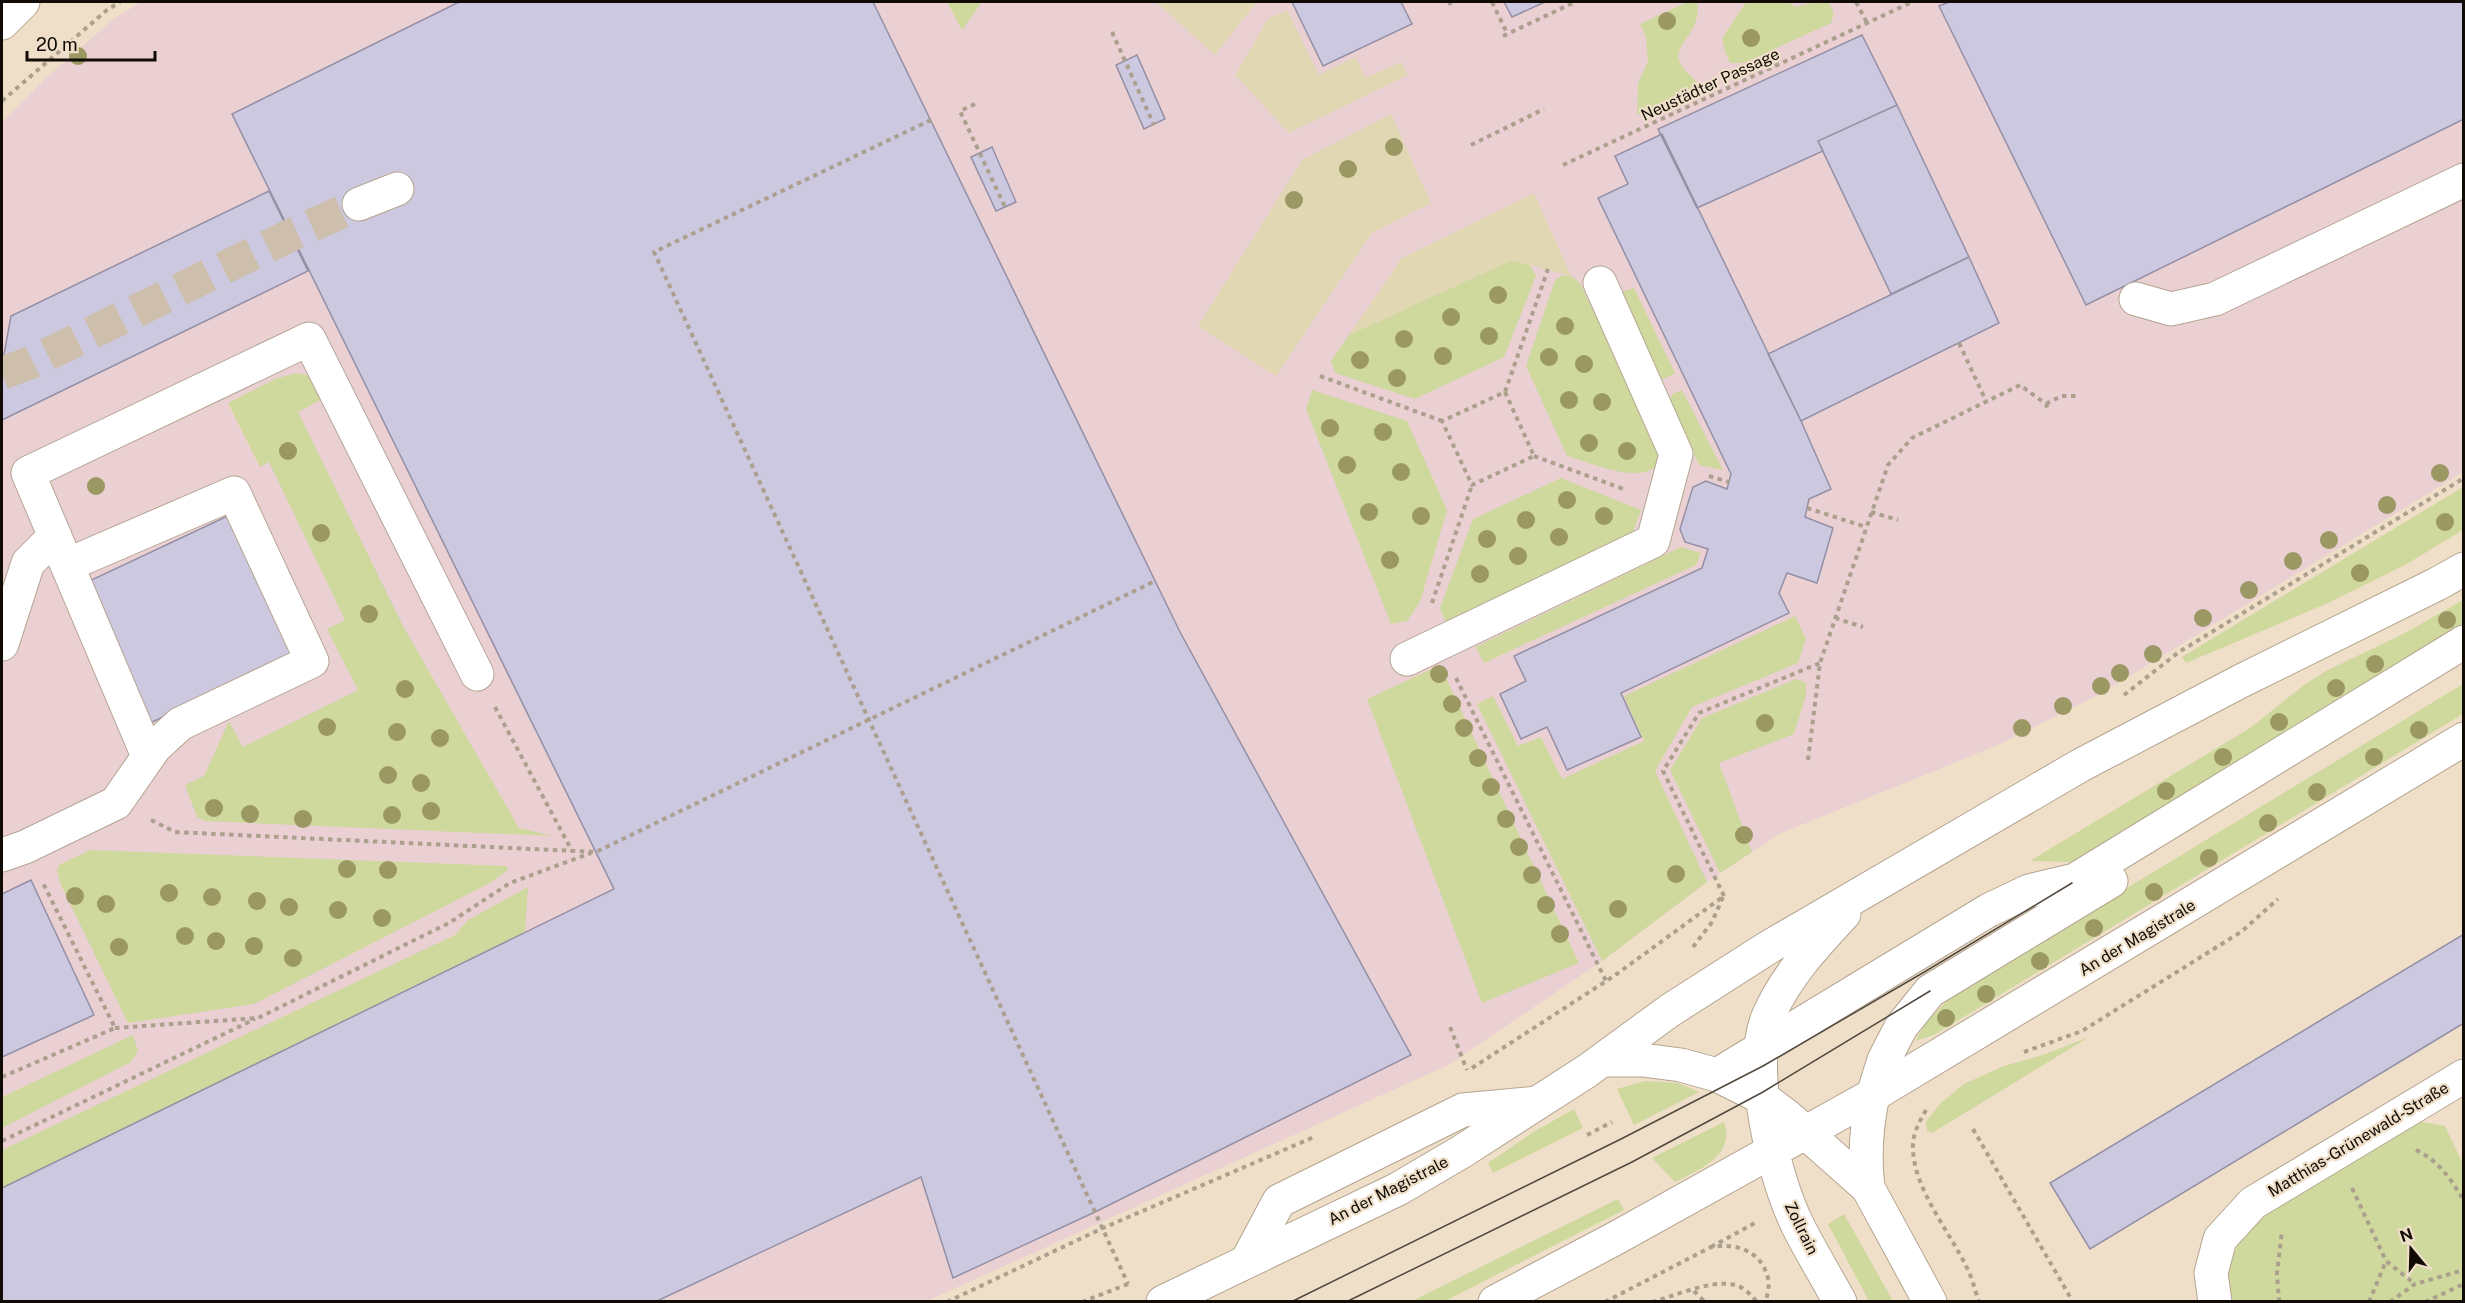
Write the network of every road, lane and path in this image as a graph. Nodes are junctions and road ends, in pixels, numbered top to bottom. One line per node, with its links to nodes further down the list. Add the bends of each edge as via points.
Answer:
1 (23, 2): 7 (main road)
2 (120, 2): 12 (path)
3 (1492, 2): 9 (path)
4 (1575, 2): 11 (path)
5 (1856, 2): 8 (path)
6 (1912, 2): 8 (path, Neustädter Passage)
7 (2, 23)
8 (1867, 23): 18 (path, Neustädter Passage)
9 (1506, 31)
10 (1112, 32): 16 (path)
11 (1503, 36)
12 (2, 101)
13 (975, 104): 22 (path, via 960,111)
14 (1544, 109): 17 (path)
15 (931, 120): 55 (path, via 654,252)
16 (1154, 125)
17 (1471, 145)
18 (1563, 165)
19 (2463, 180): 25 (main road, via 2215,298 2171,309)
20 (397, 189): 21 (main road)
21 (359, 204)
22 (1005, 207)
23 (1548, 269): 28 (path)
24 (1600, 283): 49 (main road, via 1676,454 1653,540)
25 (2136, 299)
26 (1959, 343): 30 (path)
27 (1320, 376): 33 (path)
28 (1505, 392): 33 (path); 34 (path)
29 (2076, 396): 31 (path, via 2061,396)
30 (1986, 401): 31 (path, via 2020,385); 39 (path, via 1912,438 1888,465)
31 (2046, 404): 32 (path)
32 (2048, 410)
33 (1442, 421): 37 (path)
34 (1534, 456): 35 (path); 37 (path)
35 (1570, 470)
36 (2463, 478): 54 (path, via 2179,652)
37 (1472, 485): 49 (path, via 1427,617)
38 (1807, 508): 41 (path)
39 (1871, 512): 40 (path); 41 (path)
40 (1898, 520)
41 (1866, 527): 45 (path)
42 (61, 550): 48 (main road, via 28,563); 53 (main road, via 28,473 309,339); 57 (main road); 57 (main road, via 234,493 312,661 180,724)
43 (2463, 569): 63 (main road, An der Magistrale, via 2081,765)
44 (1155, 581): 55 (path)
45 (1835, 618): 46 (path); 51 (path)
46 (1863, 627)
47 (2463, 642): 64 (main road); 70 (main road, via 2075,880 2028,891 1989,910)
48 (2, 644)
49 (1440, 644): 50 (main road); 66 (path)
50 (1407, 659)
51 (1820, 663): 58 (path); 66 (path, via 1699,713 1663,771 1724,896)
52 (2463, 667): 78 (main road, via 1930,991 1901,1027 1884,1060)
53 (477, 674): 61 (path)
54 (2124, 695)
55 (870, 718): 62 (path); 93 (path)
56 (2463, 739): 78 (main road, An der Magistrale)
57 (148, 756): 59 (main road)
58 (1808, 760)
59 (116, 803): 60 (main road); 61 (path, via 175,832)
60 (13, 851): 68 (path)
61 (573, 851): 62 (path)
62 (593, 853): 67 (path, via 510,884 449,923)
63 (1875, 883): 70 (main road, An der Magistrale, via 1800,964 1782,990 1767,1018); 72 (main road, An der Magistrale, via 1669,1011)
64 (2072, 883)
65 (2282, 897): 71 (path, via 2241,932 2082,1031)
66 (1606, 981): 73 (path)
67 (258, 1018): 68 (path); 86 (path)
68 (115, 1028): 76 (path)
69 (1450, 1028): 73 (path)
70 (1761, 1050): 74 (main road); 79 (main road, An der Magistrale)
71 (2017, 1055)
72 (1602, 1060): 74 (main road, via 1662,1063); 101 (main road, An der Magistrale, via 1398,1188)
73 (1467, 1071): 75 (path)
74 (1717, 1075): 79 (main road)
75 (1457, 1076)
76 (2, 1077)
77 (2461, 1085): 112 (main road, Matthias-Grünewald-Straße, via 2253,1203 2220,1239 2211,1273)
78 (1873, 1095): 83 (main road, An der Magistrale); 90 (main road, via 1864,1156)
79 (1763, 1098): 83 (main road); 88 (main road, An der Magistrale)
80 (1927, 1108): 110 (path, via 1917,1126 1915,1163 1935,1211 1967,1268)
81 (1612, 1122): 85 (path)
82 (1973, 1129): 111 (path)
83 (1808, 1132): 88 (main road, An der Magistrale); 90 (main road)
84 (1318, 1135): 93 (path)
85 (1587, 1135)
86 (2, 1141)
87 (2413, 1149): 91 (path, via 2444,1170)
88 (1773, 1151): 102 (main road, An der Magistrale); 108 (main road, Zollrain, via 1798,1226)
89 (2347, 1177): 94 (path)
90 (1868, 1188): 109 (main road)
91 (2463, 1201)
92 (2283, 1227): 113 (path, via 2277,1273)
93 (1103, 1228): 96 (path); 100 (path)
94 (2386, 1261): 97 (path); 114 (path)
95 (2463, 1270): 97 (path)
96 (1128, 1284)
97 (2415, 1284): 115 (path)
98 (2463, 1284): 116 (path)
99 (1694, 1290): 104 (path); 105 (path); 106 (path, via 1718,1284 1736,1285)
100 (947, 1302)
101 (1163, 1302)
102 (1495, 1302)
103 (1605, 1302): 107 (path, via 1712,1247 1728,1244 1742,1247 1761,1262 1769,1279)
104 (1652, 1302)
105 (1705, 1302)
106 (1757, 1302)
107 (1766, 1302)
108 (1840, 1302)
109 (1930, 1302)
110 (1978, 1302)
111 (2073, 1302)
112 (2215, 1302)
113 (2279, 1302)
114 (2369, 1302)
115 (2390, 1302)
116 (2425, 1302)

